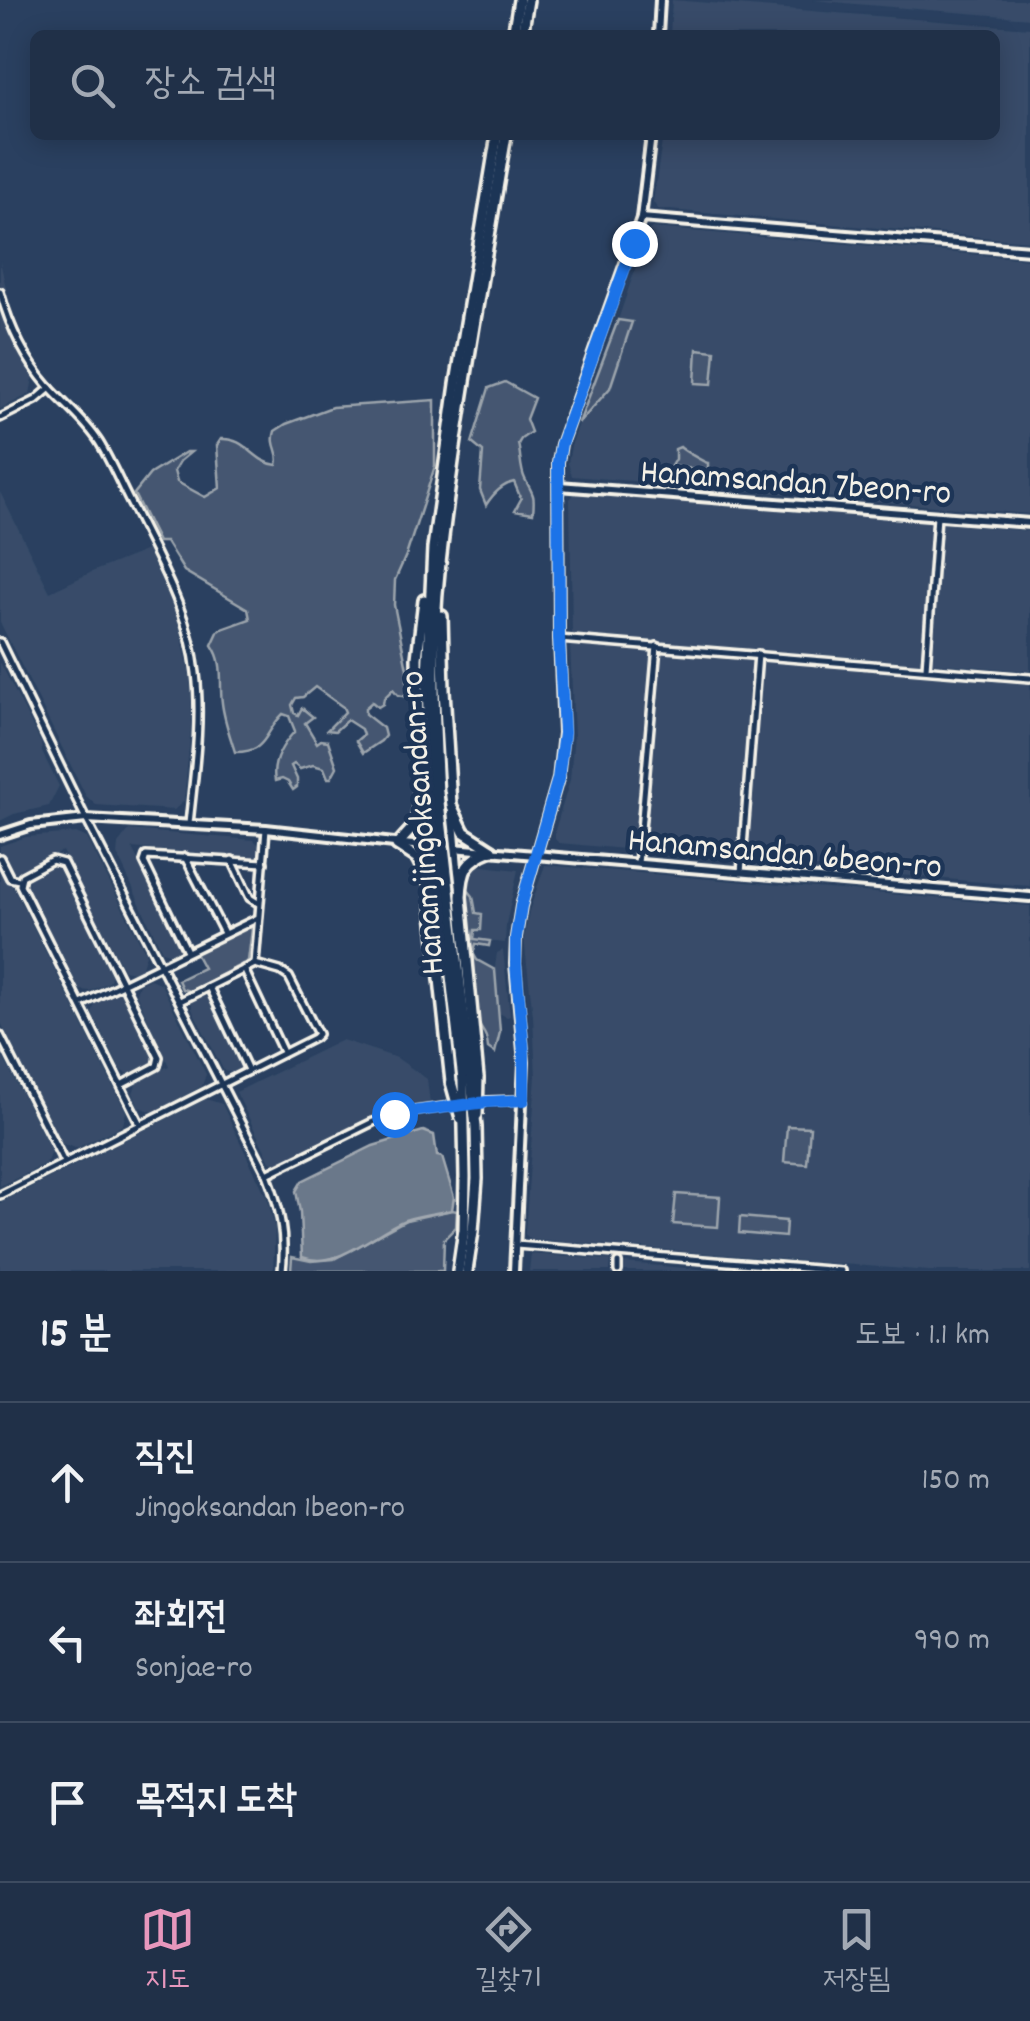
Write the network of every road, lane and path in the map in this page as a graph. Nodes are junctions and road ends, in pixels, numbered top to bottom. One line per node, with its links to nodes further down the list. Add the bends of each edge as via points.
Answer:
1 (519, 0): 4 (highway)
2 (528, 0): 5 (highway)
3 (660, 0): 6 (street)
4 (514, 30)
5 (523, 30)
6 (658, 30)
7 (496, 140): 10 (highway)
8 (505, 140): 10 (highway, Hanamjingoksandan-ro)
9 (650, 140): 11 (street)
10 (489, 210): 19 (highway, Hanamjingoksandan-ro)
11 (641, 218): 12 (street); 16 (street, via 561,444)
12 (1030, 250)
13 (0, 292): 14 (street, via 14,337)
14 (50, 388): 15 (street); 29 (street, via 99,442 188,633 198,720)
15 (0, 418)
16 (558, 486): 17 (street, Hanamsandan 7beon-ro); 20 (street)
17 (938, 516): 18 (street, Hanamsandan 7beon-ro); 24 (street)
18 (1030, 523)
19 (438, 547): 26 (highway, Hanamjingoksandan-ro, via 427,678); 27 (highway, via 445,573)
20 (559, 638): 22 (street); 36 (street, via 562,758)
21 (0, 642): 28 (street)
22 (656, 646): 23 (street); 41 (street)
23 (758, 654): 24 (street); 42 (street)
24 (926, 669): 25 (street)
25 (1030, 678)
26 (429, 793): 32 (highway, via 416,824); 33 (highway); 44 (highway, Hanamjingoksandan-ro, bridge)
27 (451, 805): 34 (highway); 35 (highway, via 464,832)
28 (86, 819): 29 (street, Hanamsandan 6beon-ro); 31 (street, Hanamsandan 6beon-ro); 51 (street)
29 (189, 824): 30 (street, Hanamsandan 6beon-ro)
30 (266, 829): 32 (street, Hanamsandan 6beon-ro); 40 (street)
31 (0, 835)
32 (397, 845): 33 (street, Hanamsandan 6beon-ro); 44 (highway)
33 (428, 846): 34 (street, Hanamsandan 6beon-ro); 44 (highway)
34 (456, 848): 35 (street, Hanamsandan 6beon-ro); 45 (highway)
35 (492, 850): 36 (street, Hanamsandan 6beon-ro); 45 (highway, via 469,864)
36 (536, 855): 41 (street, Hanamsandan 6beon-ro); 64 (street, via 516,937)
37 (185, 857): 39 (street); 49 (street); 50 (street, via 148,854 144,862)
38 (0, 858): 43 (street, via 10,878)
39 (232, 860): 40 (street); 47 (street)
40 (264, 862): 47 (street)
41 (638, 864): 42 (street, Hanamsandan 6beon-ro)
42 (741, 873): 46 (street, Hanamsandan 6beon-ro)
43 (20, 880): 54 (street, via 52,860 62,863); 57 (street)
44 (440, 888): 61 (highway, Hanamjingoksandan-ro); 66 (highway, bridge, via 450,1082)
45 (461, 897): 61 (highway)
46 (1030, 898)
47 (259, 904): 48 (street)
48 (258, 918): 49 (street); 52 (street)
49 (224, 934): 50 (street)
50 (187, 951): 51 (street)
51 (160, 964): 54 (street); 56 (street)
52 (255, 964): 53 (street); 59 (street, via 289,977 318,1034)
53 (244, 969): 55 (street); 59 (street)
54 (123, 983): 57 (street); 62 (street, via 160,1062)
55 (209, 987): 56 (street); 60 (street)
56 (180, 1001): 63 (street)
57 (80, 1004): 62 (street)
58 (0, 1035): 67 (street)
59 (283, 1052): 60 (street)
60 (248, 1070): 63 (street)
61 (471, 1079): 66 (highway, Hanamjingoksandan-ro, bridge); 70 (highway, Hanamjingoksandan-ro, bridge, via 476,1179)
62 (121, 1085): 65 (street)
63 (220, 1086): 65 (street); 68 (street)
64 (524, 1100): 68 (street, via 394,1114); 71 (street)
65 (140, 1124): 67 (street)
66 (464, 1127): 70 (highway, Hanamjingoksandan-ro, bridge)
67 (64, 1162): 69 (street)
68 (267, 1174): 72 (street, via 283,1230)
69 (0, 1195)
70 (468, 1230): 73 (highway, Hanamjingoksandan-ro); 74 (highway, Hanamjingoksandan-ro)
71 (516, 1245): 75 (street); 76 (street)
72 (282, 1271)
73 (458, 1271)
74 (468, 1271)
75 (514, 1271)
76 (842, 1271)

